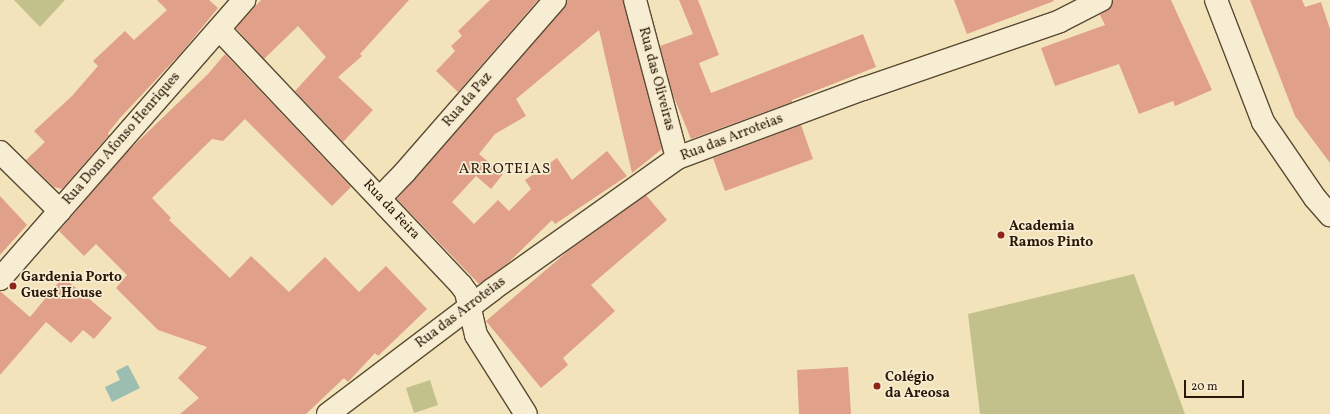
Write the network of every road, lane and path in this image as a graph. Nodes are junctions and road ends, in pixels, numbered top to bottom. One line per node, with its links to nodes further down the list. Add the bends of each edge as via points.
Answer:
1 (244, 0): 6 (street, Rua Dom Afonso Henriques)
2 (555, 0): 9 (street, Rua da Paz)
3 (635, 0): 8 (street, Rua das Oliveiras)
4 (1101, 0): 8 (street, Rua das Arroteias, via 1060,21 827,102)
5 (1216, 0): 11 (street, via 1263,122 1315,198)
6 (219, 30): 9 (street, Rua da Feira); 10 (street, Rua Dom Afonso Henriques)
7 (2, 154): 10 (street)
8 (677, 158): 13 (street, Rua das Arroteias)
9 (380, 198): 13 (street, Rua da Feira, via 461,285)
10 (60, 211): 12 (street, Rua Dom Afonso Henriques)
11 (1330, 215)
12 (0, 279)
13 (470, 306): 14 (street, Rua das Arroteias); 15 (street, Rua da Feira, via 476,335)
14 (328, 414)
15 (526, 414)

